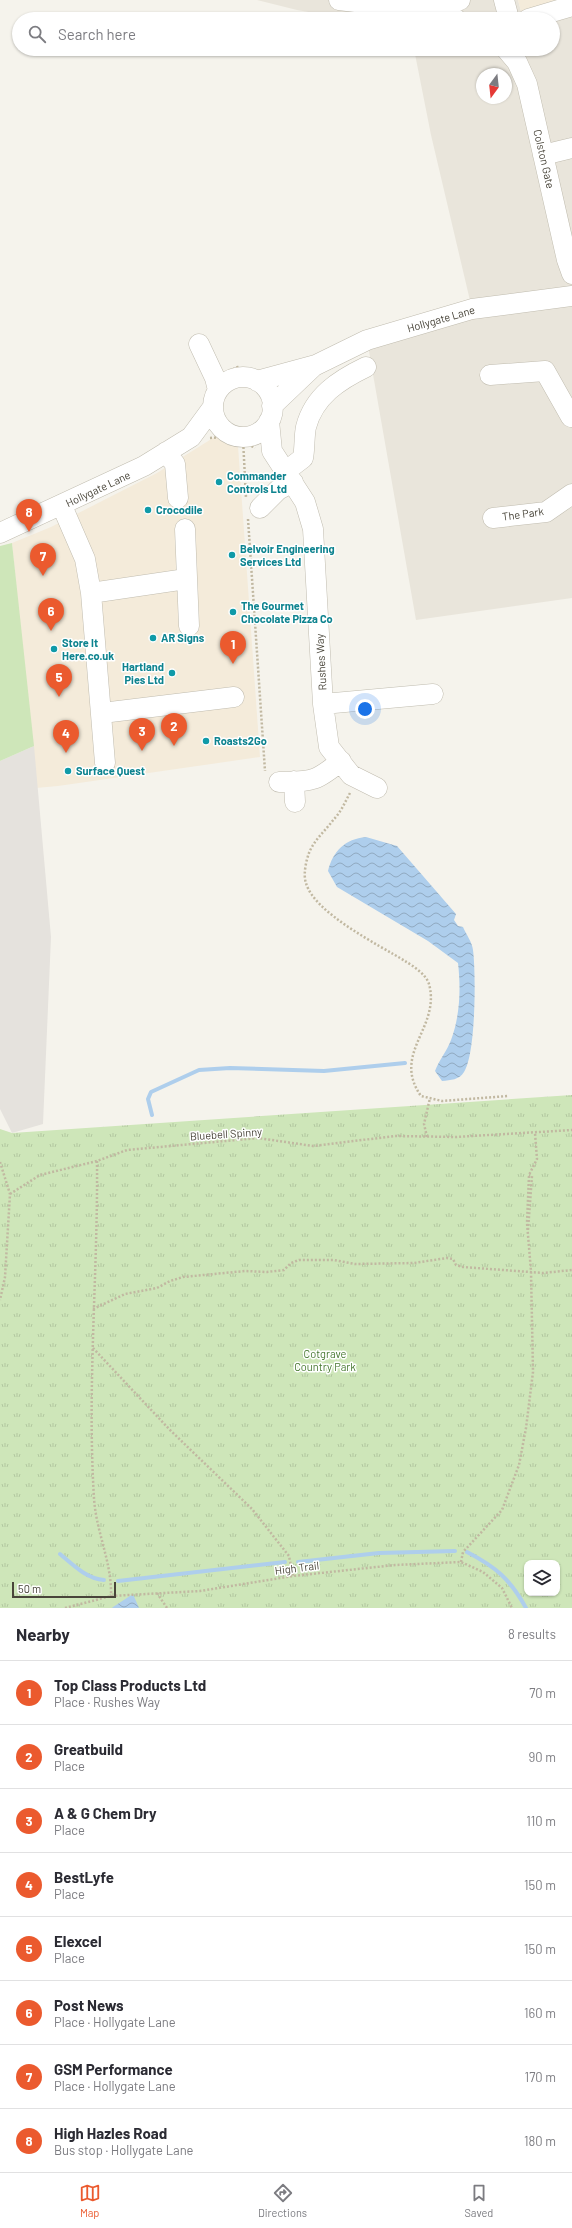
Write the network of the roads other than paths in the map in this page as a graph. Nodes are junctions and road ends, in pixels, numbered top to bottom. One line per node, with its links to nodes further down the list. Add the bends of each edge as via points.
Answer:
1 (339, 0): 5 (street)
2 (460, 0): 5 (street)
3 (504, 0): 7 (street)
4 (572, 6): 8 (street)
5 (422, 10): 6 (street)
6 (430, 12)
7 (507, 12)
8 (552, 12)
9 (514, 56): 11 (street, Colston Gate, via 527,84)
10 (572, 148): 11 (street)
11 (543, 155): 12 (street, Colston Gate)
12 (572, 274)
13 (572, 296): 14 (street, Hollygate Lane, via 472,309 367,340)
14 (316, 365): 17 (street, Hollygate Lane); 19 (street, Hollygate Lane)
15 (366, 367): 25 (street, via 338,382 317,401 306,428 303,458)
16 (490, 375): 20 (street, via 545,371)
17 (248, 379): 18 (street, Hollygate Lane, via 227,381); 18 (street, via 203,350); 19 (street, via 268,391)
18 (216, 399): 21 (street, Hollygate Lane); 22 (street, via 217,422)
19 (270, 414): 22 (street, Hollygate Lane, via 258,432); 23 (street)
20 (572, 419)
21 (191, 437): 22 (street, Hollygate Lane); 24 (street, Hollygate Lane)
22 (239, 438): 23 (street)
23 (272, 451): 25 (street, Rushes Way)
24 (166, 452): 27 (street, via 175,464); 28 (street, Hollygate Lane, via 138,470)
25 (289, 477): 29 (street, via 278,490); 38 (street, Rushes Way, via 306,502 313,529)
26 (572, 494): 30 (street, The Park, via 546,512)
27 (178, 498)
28 (62, 506): 32 (street, Hollygate Lane); 34 (street, via 85,559)
29 (252, 509)
30 (493, 518)
31 (185, 529): 33 (street)
32 (0, 533)
33 (186, 578): 34 (street); 35 (street)
34 (91, 593): 39 (street)
35 (189, 626)
36 (433, 694): 38 (street)
37 (234, 697): 39 (street)
38 (323, 704): 40 (street, Rushes Way, via 329,747)
39 (102, 713): 41 (street)
40 (341, 761): 42 (street, Rushes Way, via 351,775); 43 (street, via 326,774 311,781 279,778)
41 (105, 763)
42 (377, 788)
43 (294, 802)

